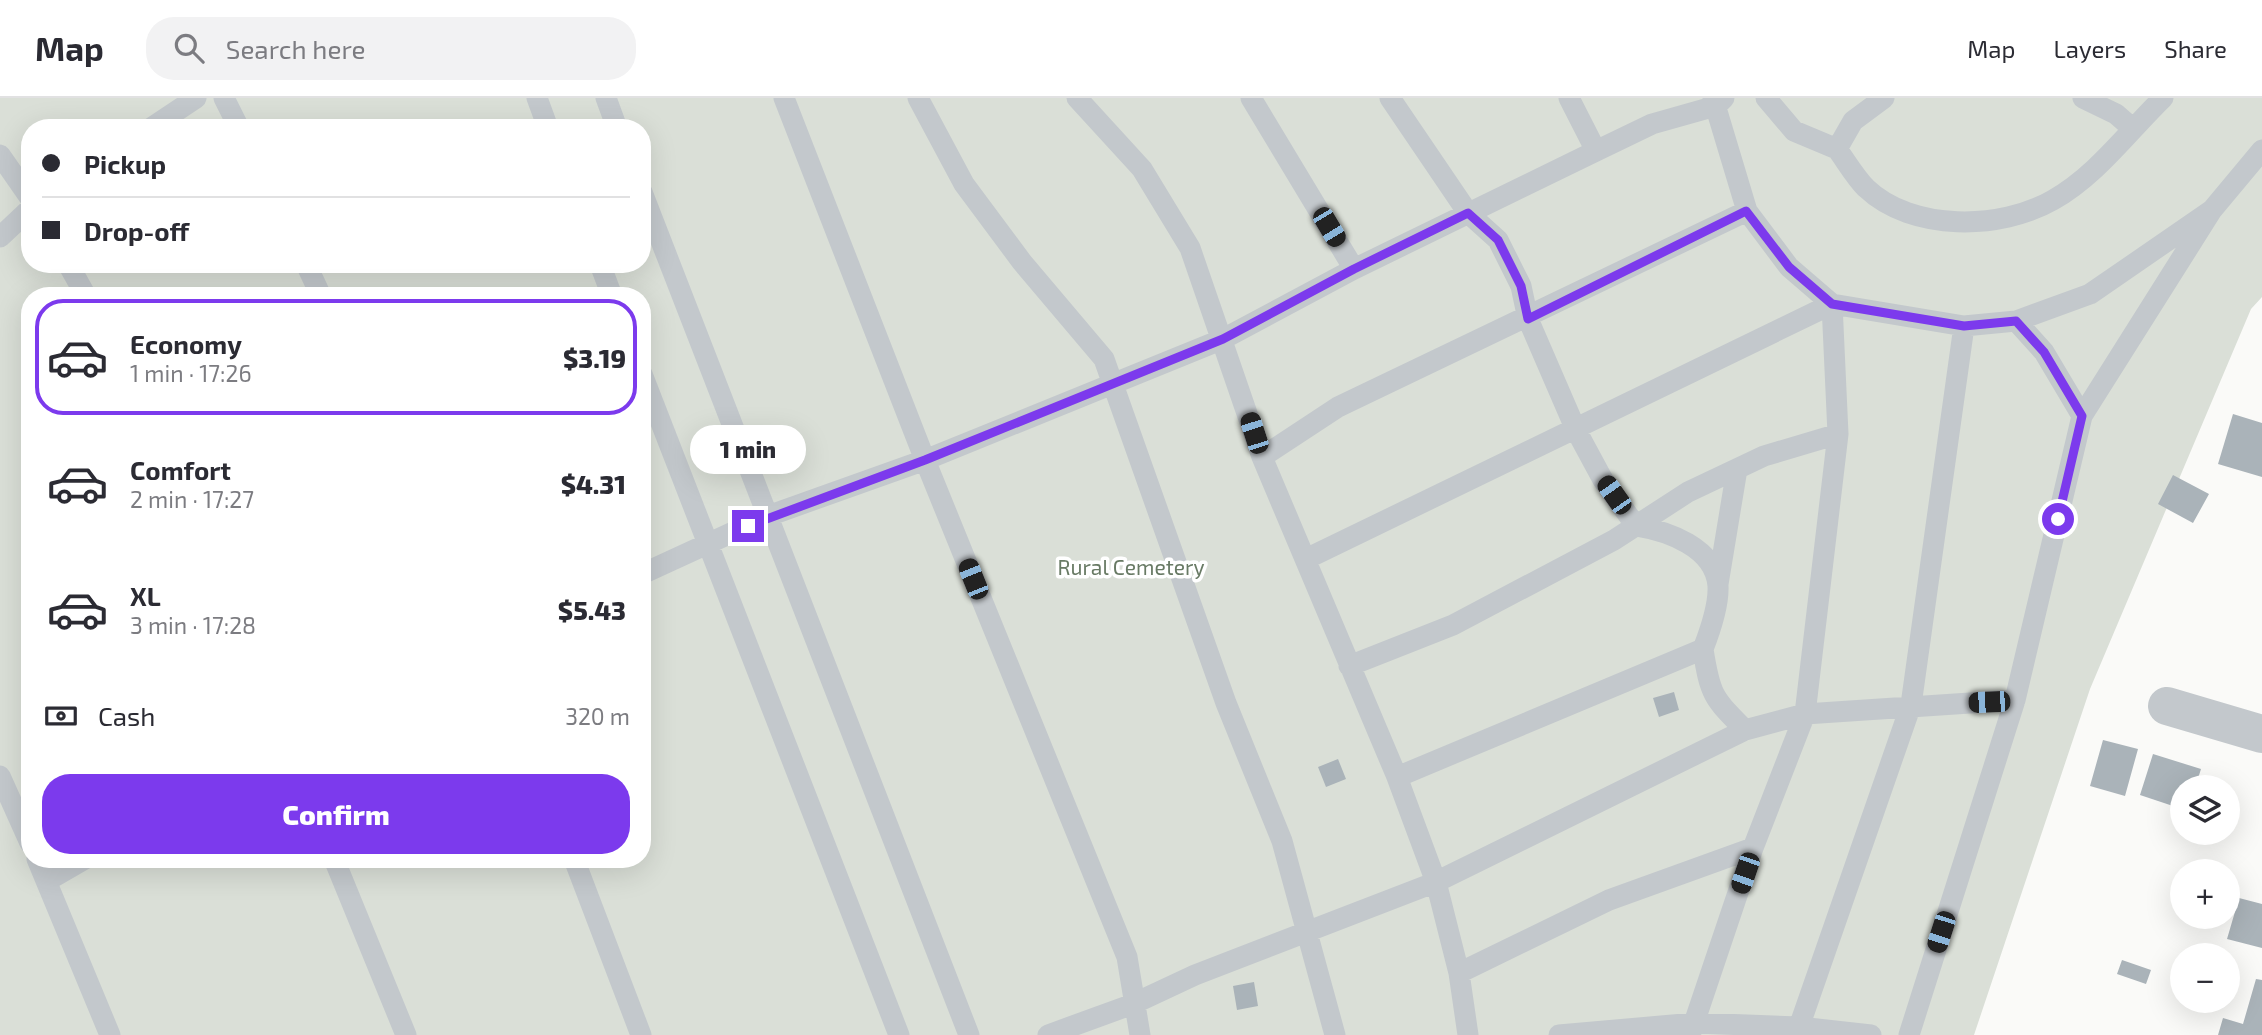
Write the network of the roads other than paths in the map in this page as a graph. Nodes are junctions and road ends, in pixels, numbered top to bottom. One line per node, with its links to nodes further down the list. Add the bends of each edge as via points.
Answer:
1 (196, 98): 16 (lane)
2 (224, 98): 17 (lane)
3 (537, 98): 18 (lane)
4 (606, 98): 19 (lane)
5 (784, 98): 44 (lane)
6 (918, 98): 38 (lane, via 964,184 1104,359)
7 (1077, 98): 37 (lane, via 1142,169 1191,248)
8 (1251, 98): 32 (lane)
9 (1390, 98): 28 (lane)
10 (1569, 98): 23 (lane)
11 (1766, 98): 21 (lane, via 1794,131)
12 (1884, 98): 21 (lane, via 1853,121)
13 (2082, 98): 20 (lane, via 2116,114)
14 (2163, 98): 20 (lane)
15 (1718, 101): 23 (lane, via 1652,124); 27 (lane)
16 (164, 119)
17 (234, 119)
18 (545, 119)
19 (614, 119)
20 (2132, 128): 21 (lane, via 2096,167 2054,200 2012,217 1961,221 1894,208 1866,188)
21 (1837, 149)
22 (2262, 150): 26 (lane)
23 (1596, 151): 28 (lane)
24 (0, 155): 25 (lane)
25 (21, 185)
26 (2213, 210): 35 (lane, via 2090,294); 40 (lane)
27 (1746, 211): 33 (lane, via 1789,267); 34 (lane)
28 (1468, 213): 32 (lane); 34 (lane, via 1498,240 1521,286)
29 (651, 215): 46 (lane)
30 (21, 217): 31 (lane)
31 (0, 237)
32 (1354, 269): 37 (lane)
33 (1832, 304): 36 (lane); 41 (lane); 42 (lane)
34 (1528, 319): 41 (lane); 43 (lane, via 1338,407)
35 (2016, 321): 36 (lane); 40 (lane, via 2044,352)
36 (1964, 326): 55 (lane)
37 (1223, 339): 38 (lane); 43 (lane)
38 (1111, 384): 44 (lane); 70 (lane, via 1282,841)
39 (651, 398): 48 (lane)
40 (2082, 416): 54 (lane)
41 (1576, 430): 47 (lane, via 1603,480); 49 (lane)
42 (1838, 434): 45 (lane); 57 (lane)
43 (1262, 457): 49 (lane)
44 (925, 460): 46 (lane); 72 (lane, via 1127,957)
45 (1737, 469): 47 (lane, via 1689,492); 51 (lane)
46 (768, 516): 48 (lane); 79 (lane)
47 (1636, 526): 51 (lane, via 1666,531 1706,557); 53 (lane, via 1453,625)
48 (707, 545): 50 (lane); 78 (lane)
49 (1306, 559): 53 (lane)
50 (651, 570)
51 (1718, 584): 52 (lane)
52 (1703, 649): 58 (lane, via 1709,687); 61 (lane)
53 (1349, 666): 61 (lane)
54 (2015, 700): 55 (lane); 86 (lane)
55 (1911, 705): 57 (lane); 73 (lane)
56 (2167, 706): 59 (street)
57 (1805, 714): 58 (lane); 63 (lane)
58 (1745, 730): 69 (lane)
59 (2262, 734)
60 (0, 776): 62 (lane)
61 (1397, 777): 69 (lane)
62 (21, 823)
63 (1753, 848): 71 (lane, via 1609,900); 74 (lane)
64 (41, 868): 68 (lane)
65 (69, 868): 68 (lane)
66 (338, 868): 76 (lane)
67 (577, 868): 77 (lane)
68 (47, 881): 75 (lane)
69 (1436, 882): 70 (lane); 71 (lane)
70 (1307, 933): 72 (lane); 82 (lane)
71 (1459, 973): 83 (lane)
72 (1133, 1004): 80 (lane); 81 (lane)
73 (1799, 1027): 74 (lane); 85 (lane)
74 (1693, 1029): 84 (lane)
75 (110, 1035)
76 (406, 1035)
77 (641, 1035)
78 (899, 1035)
79 (969, 1035)
80 (1048, 1035)
81 (1140, 1035)
82 (1335, 1035)
83 (1468, 1035)
84 (1559, 1035)
85 (1871, 1035)
86 (1909, 1035)

